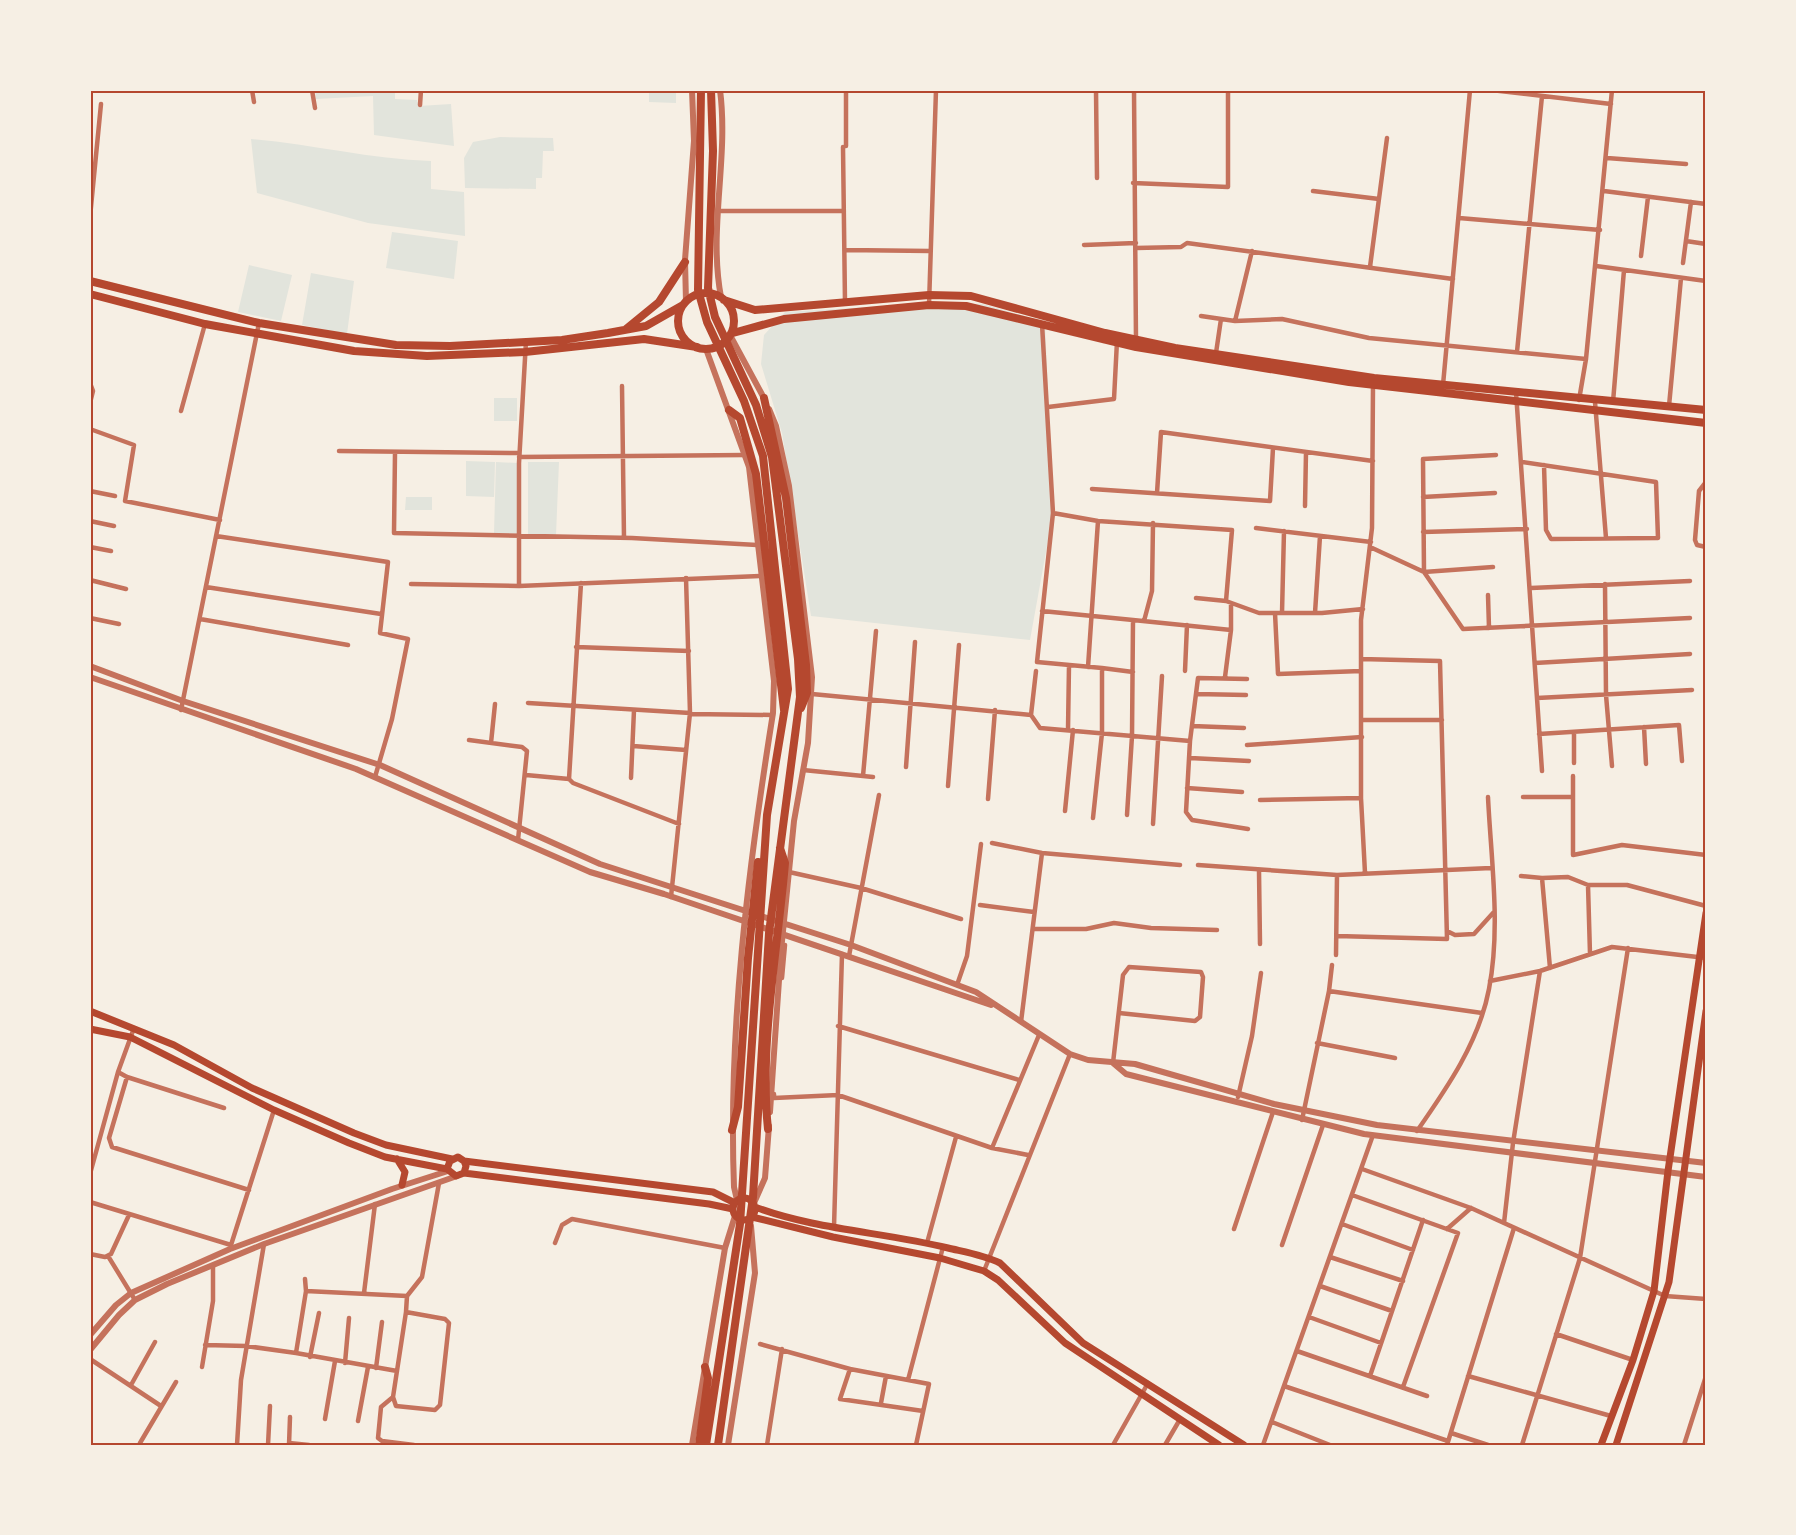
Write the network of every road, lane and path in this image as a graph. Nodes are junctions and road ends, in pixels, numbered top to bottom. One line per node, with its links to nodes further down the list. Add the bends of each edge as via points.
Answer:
1 (252, 90): 17 (street)
2 (312, 90): 21 (street)
3 (421, 90): 20 (street)
4 (692, 90): 48 (street, via 694,141)
5 (701, 90): 216 (main road, via 698,290 706,322 744,402 763,456 786,662)
6 (711, 90): 214 (main road, via 708,288 715,317 756,405 772,457 798,659)
7 (720, 90): 59 (street, via 723,160 716,274)
8 (846, 90): 35 (street)
9 (936, 90): 45 (street)
10 (1096, 90): 26 (street)
11 (1134, 90): 27 (street)
12 (1228, 90): 27 (street, via 1228,187)
13 (1470, 90): 37 (street)
14 (1491, 90): 16 (street)
15 (1612, 90): 19 (street)
16 (1542, 96): 19 (street); 38 (street)
17 (254, 102)
18 (101, 104): 25 (street)
19 (1611, 104): 23 (street)
20 (420, 105)
21 (315, 108)
22 (1387, 138): 31 (street)
23 (1607, 158): 24 (street); 29 (street)
24 (1686, 164)
25 (92, 178): 36 (street)
26 (1097, 178)
27 (1133, 183): 43 (street)
28 (1313, 191): 31 (street)
29 (1604, 191): 30 (street); 39 (street)
30 (1648, 197): 32 (street); 47 (street)
31 (1379, 199): 51 (street)
32 (1691, 202): 33 (street); 40 (street)
33 (1706, 204)
34 (721, 211): 35 (street)
35 (844, 211): 44 (street)
36 (90, 217)
37 (1459, 218): 38 (street); 54 (street)
38 (1531, 224): 39 (street); 80 (street)
39 (1600, 230): 50 (street)
40 (1686, 241): 42 (street); 49 (street)
41 (1084, 244): 43 (street)
42 (1706, 244)
43 (1136, 246): 46 (street, via 1180,247 1187,243); 75 (street)
44 (844, 250): 45 (street); 60 (street)
45 (930, 251): 58 (street)
46 (1252, 251): 51 (street); 66 (street)
47 (1641, 256)
48 (685, 262): 61 (street); 70 (main road, via 658,302)
49 (1683, 263)
50 (1596, 266): 52 (street); 82 (street)
51 (1370, 267): 54 (street)
52 (1624, 270): 53 (street); 93 (street)
53 (1680, 278): 56 (street); 95 (street)
54 (1453, 279): 76 (street)
55 (90, 281): 67 (main road)
56 (1706, 281)
57 (90, 294): 68 (main road)
58 (929, 295): 60 (main road); 62 (street); 63 (main road, via 983,298)
59 (723, 299): 60 (main road, via 755,310); 61 (main road, via 698,294); 72 (main road, via 733,314)
60 (845, 303)
61 (685, 304): 70 (main road, via 646,326); 77 (main road, via 679,329)
62 (929, 305): 69 (main road, via 976,307); 72 (main road, via 784,319)
63 (1043, 315): 69 (street); 73 (main road)
64 (1201, 316): 65 (street)
65 (1221, 319): 66 (street); 81 (street)
66 (1235, 321): 76 (street, via 1282,319 1369,338)
67 (259, 323): 71 (street); 74 (main road, via 396,345)
68 (205, 324): 71 (main road); 97 (street)
69 (1042, 325): 73 (main road); 94 (street)
70 (625, 330): 74 (main road)
71 (257, 335): 79 (main road, via 354,351 419,356); 123 (street)
72 (732, 335): 78 (main road, via 715,348); 89 (street)
73 (1118, 339): 75 (main road); 94 (street, via 1114,399)
74 (526, 341): 79 (street)
75 (1136, 343): 81 (main road); 83 (main road)
76 (1447, 345): 80 (street); 85 (street)
77 (697, 347): 78 (main road); 79 (main road, via 644,339)
78 (706, 349): 96 (street)
79 (525, 352): 106 (street)
80 (1517, 352): 82 (street)
81 (1216, 353): 83 (main road)
82 (1586, 359): 90 (street)
83 (1373, 382): 85 (main road); 87 (main road); 110 (street)
84 (90, 383): 92 (street)
85 (1443, 384): 87 (street); 88 (main road)
86 (622, 386): 109 (street)
87 (1442, 394): 88 (main road)
88 (1516, 396): 90 (main road); 98 (main road); 111 (street)
89 (764, 398): 199 (street, via 776,426 789,486); 214 (main road, via 786,498 806,665 807,693)
90 (1579, 400): 91 (main road)
91 (1596, 402): 93 (main road); 98 (street)
92 (90, 403)
93 (1613, 404): 95 (main road)
94 (1048, 407): 122 (street)
95 (1669, 408): 99 (main road)
96 (729, 410): 107 (street); 216 (main road, via 740,418 756,474 781,702)
97 (181, 411)
98 (1596, 411): 100 (main road); 113 (street)
99 (1706, 411)
100 (1706, 423)
101 (90, 429): 123 (street, via 134,445 125,501)
102 (1273, 447): 104 (street); 117 (street, via 1270,501); 117 (street, via 1161,432)
103 (339, 451): 105 (street)
104 (1306, 452): 110 (street); 121 (street)
105 (395, 453): 106 (street); 133 (street, via 394,533)
106 (519, 455): 109 (street); 133 (street)
107 (745, 455): 109 (street); 138 (street)
108 (1496, 455): 120 (street, via 1423,459)
109 (622, 458): 135 (street)
110 (1373, 461): 137 (street)
111 (1522, 462): 112 (street); 129 (street)
112 (1544, 465): 113 (street); 136 (street, via 1546,530 1551,539)
113 (1600, 474): 136 (street); 136 (street, via 1656,482 1658,538)
114 (1706, 482): 140 (street, via 1699,491 1695,540 1696,545)
115 (1092, 489): 117 (street)
116 (90, 491): 119 (street)
117 (1157, 493)
118 (1494, 493): 120 (street)
119 (115, 496)
120 (1423, 497): 131 (street)
121 (1305, 506)
122 (1053, 513): 125 (street); 159 (street)
123 (219, 520): 132 (street)
124 (90, 521): 127 (street)
125 (1098, 521): 126 (street); 164 (street)
126 (1152, 523): 157 (street, via 1232,530); 169 (street, via 1152,591)
127 (114, 525)
128 (1256, 528): 130 (street)
129 (1527, 529): 131 (street); 153 (street)
130 (1284, 531): 134 (street); 161 (street)
131 (1423, 532): 143 (street)
132 (216, 536): 151 (street); 163 (street, via 388,562)
133 (519, 536): 135 (street); 152 (street)
134 (1320, 536): 137 (street); 162 (street)
135 (624, 538): 138 (street)
136 (1606, 538)
137 (1370, 544): 143 (street); 158 (street)
138 (757, 545): 144 (street)
139 (90, 546): 141 (street)
140 (1706, 547)
141 (111, 551)
142 (1493, 567): 143 (street)
143 (1424, 572): 174 (street, via 1462,629)
144 (760, 576): 145 (street); 218 (street, via 774,681)
145 (686, 578): 148 (street); 181 (street)
146 (90, 580): 154 (street)
147 (1690, 581): 150 (street)
148 (581, 583): 152 (street); 180 (street)
149 (411, 584): 152 (street)
150 (1605, 584): 153 (street); 171 (street)
151 (206, 586): 163 (street); 167 (street)
152 (519, 586)
153 (1531, 588): 173 (street)
154 (126, 589)
155 (1488, 595): 174 (street)
156 (1196, 598): 157 (street)
157 (1229, 602): 160 (street, via 1259,613); 175 (street)
158 (1363, 609): 162 (street); 183 (street)
159 (1042, 611): 164 (street); 186 (street, via 1037,662)
160 (1275, 613): 161 (street); 191 (street, via 1278,674)
161 (1282, 613): 162 (street)
162 (1315, 613)
163 (381, 614): 243 (street, via 382,635 408,639)
164 (1090, 616): 168 (street); 188 (street)
165 (90, 618): 170 (street)
166 (1690, 618): 171 (street)
167 (200, 619): 178 (street); 205 (street)
168 (1133, 620): 169 (street); 192 (street)
169 (1144, 621): 172 (street)
170 (119, 624)
171 (1605, 624): 173 (street); 184 (street)
172 (1187, 626): 175 (street); 193 (street)
173 (1533, 627): 174 (street); 185 (street)
174 (1489, 628)
175 (1231, 630): 196 (street)
176 (876, 632): 204 (street)
177 (915, 642): 206 (street)
178 (348, 645)
179 (958, 645): 210 (street)
180 (576, 647): 181 (street); 209 (street)
181 (689, 651): 215 (street)
182 (1690, 654): 184 (street)
183 (1361, 659): 191 (street); 220 (street, via 1440,661)
184 (1606, 660): 185 (street); 202 (street)
185 (1535, 663): 203 (street)
186 (1069, 665): 188 (street); 224 (street)
187 (90, 666): 205 (street)
188 (1088, 667): 189 (street)
189 (1102, 668): 192 (street); 227 (street)
190 (1036, 671): 217 (street)
191 (1361, 671): 219 (street)
192 (1133, 672): 229 (street)
193 (1185, 672)
194 (1162, 676): 231 (street)
195 (90, 677): 211 (street)
196 (1225, 677): 197 (street); 200 (street, via 1199,677)
197 (1247, 679)
198 (1692, 690): 202 (street)
199 (812, 694): 204 (street); 246 (street)
200 (1196, 694): 201 (street); 221 (street)
201 (1246, 695)
202 (1606, 695): 203 (street); 225 (street)
203 (1537, 698): 228 (street)
204 (869, 699): 206 (street); 249 (street)
205 (183, 701): 211 (street); 243 (street)
206 (910, 703): 210 (street); 245 (street)
207 (495, 704): 234 (street)
208 (528, 704): 209 (street)
209 (572, 706): 212 (street); 254 (street)
210 (952, 706): 213 (street); 255 (street)
211 (181, 710): 251 (street)
212 (634, 710): 215 (street); 236 (street)
213 (995, 710): 217 (street); 263 (street)
214 (799, 712): 275 (main road)
215 (690, 713): 218 (street); 237 (street)
216 (786, 714): 276 (main road)
217 (1031, 715): 224 (street, via 1040,729)
218 (773, 716): 295 (street)
219 (1362, 720): 220 (street); 230 (street)
220 (1442, 720): 282 (street)
221 (1192, 726): 223 (street); 233 (street)
222 (1644, 727): 225 (street); 240 (street, via 1679,725); 242 (street)
223 (1244, 728)
224 (1070, 730): 227 (street); 265 (street)
225 (1609, 731): 226 (street); 244 (street)
226 (1574, 732): 228 (street); 241 (street)
227 (1102, 734): 229 (street); 267 (street)
228 (1539, 734): 247 (street)
229 (1132, 736): 231 (street); 266 (street)
230 (1362, 737): 235 (street); 262 (street)
231 (1159, 738): 233 (street); 269 (street)
232 (469, 740): 234 (street)
233 (1191, 741): 238 (street)
234 (491, 743): 248 (street, via 525,748)
235 (1247, 745)
236 (633, 746): 237 (street); 253 (street)
237 (686, 750): 268 (street)
238 (1190, 758): 239 (street); 256 (street)
239 (1249, 761)
240 (1682, 761)
241 (1574, 763)
242 (1646, 764)
243 (380, 765): 251 (street); 270 (street)
244 (1612, 766)
245 (906, 767)
246 (803, 770): 249 (street); 284 (street)
247 (1542, 771)
248 (526, 775): 254 (street); 270 (street)
249 (863, 776): 252 (street)
250 (1573, 776): 261 (street)
251 (375, 777): 272 (street)
252 (873, 777)
253 (631, 778)
254 (569, 779): 268 (street)
255 (948, 786)
256 (1187, 788): 257 (street); 271 (street, via 1187,815 1192,820)
257 (1242, 792)
258 (879, 795): 291 (street)
259 (1488, 797): 281 (street)
260 (1523, 797): 261 (street)
261 (1573, 797): 278 (street, via 1574,855 1622,845)
262 (1361, 798): 264 (street); 285 (street)
263 (988, 799)
264 (1260, 800)
265 (1065, 811)
266 (1127, 815)
267 (1093, 818)
268 (679, 824): 290 (street)
269 (1153, 824)
270 (520, 827): 272 (street); 290 (street, via 594,862)
271 (1248, 829)
272 (518, 841): 292 (street, via 590,872)
273 (992, 843): 277 (street)
274 (981, 844): 319 (street, via 966,956)
275 (780, 847): 348 (main road, via 785,863 772,991); 486 (main road, via 769,933 753,1197)
276 (764, 850): 349 (main road, via 758,859 738,1107); 485 (main road, via 740,1224)
277 (1042, 853): 279 (street); 296 (street)
278 (1706, 855)
279 (1180, 865)
280 (1198, 866): 283 (street)
281 (1491, 868): 282 (street); 297 (street)
282 (1446, 870): 285 (street); 304 (street)
283 (1259, 871): 286 (street); 307 (street)
284 (789, 872): 291 (street); 301 (street)
285 (1365, 873): 286 (street)
286 (1337, 875): 306 (street)
287 (1521, 876): 288 (street)
288 (1542, 878): 289 (street, via 1568,877); 315 (street)
289 (1588, 885): 294 (street, via 1627,885); 311 (street)
290 (672, 888): 292 (street); 295 (street)
291 (861, 888): 299 (street); 308 (street)
292 (671, 897): 300 (street)
293 (980, 906): 296 (street)
294 (1706, 906)
295 (744, 911): 300 (street); 301 (street)
296 (1034, 912): 302 (street)
297 (1493, 913): 304 (street, via 1474,934); 318 (street)
298 (1706, 913): 313 (main road)
299 (961, 919)
300 (743, 922): 305 (street); 349 (street)
301 (784, 924): 305 (street); 308 (street)
302 (1033, 928): 303 (street, via 1086,929 1114,923); 326 (street)
303 (1217, 930)
304 (1447, 931): 306 (street, via 1448,939)
305 (784, 936): 310 (street); 340 (street, via 774,1098); 348 (street)
306 (1337, 936): 312 (street)
307 (1260, 944)
308 (851, 945): 310 (street); 319 (street)
309 (1628, 948): 311 (street, via 1612,946); 313 (street); 358 (street)
310 (846, 954): 321 (street); 327 (street)
311 (1590, 954): 315 (street)
312 (1336, 955)
313 (1703, 958): 360 (main road)
314 (1332, 965): 320 (street)
315 (1550, 968): 316 (street)
316 (1540, 971): 318 (street); 353 (street)
317 (1261, 973): 339 (street)
318 (1490, 981): 325 (street)
319 (957, 985): 321 (street, via 978,993)
320 (1329, 991): 325 (street); 332 (street)
321 (996, 1007): 326 (street)
322 (90, 1011): 328 (main road)
323 (1706, 1011): 363 (main road)
324 (1119, 1013): 324 (street, via 1123,975 1129,968 1201,972 1200,1017 1195,1021); 335 (street)
325 (1482, 1013): 350 (street, via 1450,1085)
326 (1021, 1022): 330 (street)
327 (838, 1026): 338 (street); 340 (street)
328 (134, 1028): 331 (street); 362 (main road, via 354,1134)
329 (90, 1029): 331 (main road)
330 (1039, 1035): 333 (street); 338 (street)
331 (130, 1037): 336 (street); 343 (main road)
332 (1317, 1043): 334 (street); 344 (street)
333 (1070, 1054): 335 (street); 359 (street)
334 (1395, 1058)
335 (1113, 1063): 339 (street, via 1136,1064); 341 (street, via 1126,1074)
336 (118, 1072): 337 (street); 356 (street)
337 (127, 1077): 342 (street); 377 (street, via 109,1138 112,1147)
338 (1019, 1080): 355 (street)
339 (1239, 1094): 341 (street); 344 (street)
340 (838, 1095): 352 (street); 389 (street)
341 (1237, 1103): 345 (street)
342 (224, 1108)
343 (274, 1110): 361 (main road); 377 (street)
344 (1304, 1111): 346 (street); 350 (street)
345 (1273, 1112): 346 (street); 391 (street)
346 (1302, 1120): 347 (street)
347 (1323, 1125): 351 (street); 397 (street)
348 (768, 1129): 381 (street, via 765,1178)
349 (732, 1130): 382 (street)
350 (1417, 1131): 353 (street)
351 (1373, 1135): 357 (street); 367 (street)
352 (956, 1137): 355 (street); 394 (street)
353 (1513, 1143): 357 (street); 358 (street)
354 (90, 1148): 356 (street)
355 (992, 1148): 359 (street)
356 (97, 1149): 371 (street)
357 (1513, 1152): 365 (street); 387 (street)
358 (1598, 1152): 360 (street); 365 (street)
359 (1028, 1155): 407 (street)
360 (1670, 1158): 363 (street); 369 (main road)
361 (397, 1159): 368 (main road); 376 (main road, via 405,1172)
362 (452, 1159): 364 (main road); 368 (main road)
363 (1686, 1160): 366 (street); 370 (main road)
364 (464, 1161): 373 (main road, via 466,1166); 382 (main road, via 713,1192)
365 (1597, 1162): 369 (street); 408 (street)
366 (1706, 1163)
367 (1362, 1169): 378 (street); 383 (street)
368 (448, 1170): 372 (street); 373 (main road)
369 (1668, 1171): 370 (street); 415 (main road)
370 (1684, 1173): 374 (street); 419 (main road)
371 (90, 1174)
372 (439, 1174): 375 (street); 376 (street)
373 (461, 1174): 375 (street); 382 (main road)
374 (1706, 1177)
375 (439, 1184): 380 (street); 418 (street, via 422,1277)
376 (402, 1185): 393 (street)
377 (249, 1190): 399 (street)
378 (1352, 1195): 386 (street); 388 (street)
379 (90, 1202): 384 (street)
380 (375, 1203): 395 (street); 417 (street)
381 (754, 1205): 382 (main road, via 748,1198); 385 (main road); 389 (main road)
382 (735, 1207): 385 (main road, via 741,1220); 400 (street)
383 (1471, 1208): 387 (street); 392 (street)
384 (129, 1215): 399 (street); 404 (street)
385 (751, 1217): 406 (main road, via 833,1238); 487 (street, via 755,1273)
386 (1423, 1220): 392 (street); 402 (street)
387 (1504, 1223): 390 (street)
388 (1342, 1224): 402 (street); 405 (street)
389 (834, 1227): 394 (main road)
390 (1514, 1228): 408 (street); 452 (street)
391 (1234, 1229)
392 (1447, 1229): 459 (street, via 1458,1233)
393 (253, 1240): 399 (street); 401 (street)
394 (927, 1243): 398 (main road)
395 (264, 1244): 401 (street); 434 (street)
396 (555, 1244): 400 (street, via 562,1225 572,1219)
397 (1282, 1245)
398 (943, 1246): 406 (street); 407 (main road)
399 (231, 1247): 416 (street)
400 (725, 1248): 447 (street)
401 (252, 1249): 409 (street)
402 (1413, 1250): 412 (street)
403 (90, 1254): 404 (street)
404 (108, 1256): 416 (street)
405 (1330, 1257): 412 (street); 413 (street)
406 (940, 1258): 410 (main road); 454 (street)
407 (989, 1258): 410 (street); 456 (main road, via 1006,1269 1083,1343)
408 (1580, 1258): 415 (street); 428 (street)
409 (213, 1265): 421 (street); 433 (street, via 213,1301)
410 (984, 1271): 460 (main road, via 1065,1343)
411 (305, 1279): 414 (street)
412 (1402, 1281): 422 (street)
413 (1320, 1286): 422 (street); 425 (street)
414 (306, 1291): 417 (street); 438 (street)
415 (1654, 1291): 419 (street); 441 (main road)
416 (130, 1293): 421 (street); 429 (street)
417 (364, 1293): 418 (street)
418 (407, 1296): 423 (street)
419 (1665, 1296): 420 (street); 500 (main road)
420 (1706, 1299)
421 (135, 1300): 436 (street)
422 (1392, 1311): 431 (street)
423 (406, 1312): 449 (street); 463 (street, via 449,1323 440,1405 433,1410 396,1406)
424 (319, 1313): 439 (street)
425 (1309, 1317): 431 (street); 437 (street)
426 (349, 1318): 443 (street)
427 (382, 1322): 446 (street)
428 (1556, 1334): 441 (street); 461 (street)
429 (90, 1335)
430 (154, 1342): 457 (street)
431 (1382, 1343): 451 (street)
432 (760, 1344): 435 (street)
433 (205, 1345): 434 (street); 444 (street)
434 (246, 1346): 438 (street); 479 (street)
435 (782, 1349): 448 (street); 488 (street)
436 (90, 1350)
437 (1297, 1351): 451 (street); 458 (street)
438 (296, 1353): 439 (street)
439 (310, 1356): 442 (street)
440 (90, 1359): 457 (street)
441 (1633, 1360): 468 (main road)
442 (335, 1361): 443 (street); 470 (street)
443 (345, 1363): 445 (street)
444 (202, 1366)
445 (368, 1366): 446 (street); 471 (street)
446 (376, 1368): 449 (street)
447 (705, 1368): 483 (street); 484 (main road, via 708,1378)
448 (850, 1369): 450 (street); 464 (street, via 840,1400)
449 (397, 1371): 463 (street)
450 (886, 1376): 454 (street); 464 (street)
451 (1370, 1376): 459 (street)
452 (1468, 1376): 461 (street); 474 (street)
453 (1706, 1376): 501 (street)
454 (908, 1380): 467 (street, via 929,1384)
455 (176, 1382): 465 (street)
456 (1148, 1383): 460 (street); 493 (main road)
457 (131, 1385): 465 (street)
458 (1284, 1386): 473 (street); 477 (street)
459 (1403, 1387): 462 (street)
460 (1141, 1394): 472 (main road); 490 (street)
461 (1538, 1395): 468 (street); 498 (street)
462 (1427, 1396)
463 (393, 1397): 482 (street, via 381,1407 378,1438)
464 (881, 1403): 467 (street)
465 (161, 1406): 476 (street)
466 (270, 1406): 480 (street)
467 (923, 1411): 489 (street)
468 (1611, 1416): 499 (main road)
469 (290, 1417): 478 (street)
470 (325, 1419)
471 (358, 1421)
472 (1179, 1421): 491 (street); 492 (main road)
473 (1272, 1422): 475 (street); 494 (street)
474 (1450, 1433): 477 (street); 497 (street)
475 (1313, 1438): 495 (street); 496 (street)
476 (140, 1443)
477 (1448, 1443)
478 (289, 1444): 481 (street)
479 (237, 1445)
480 (268, 1445)
481 (309, 1445)
482 (414, 1445)
483 (692, 1445)
484 (699, 1445)
485 (706, 1445)
486 (717, 1445)
487 (728, 1445)
488 (767, 1445)
489 (916, 1445)
490 (1113, 1445)
491 (1165, 1445)
492 (1219, 1445)
493 (1244, 1445)
494 (1263, 1445)
495 (1310, 1445)
496 (1330, 1445)
497 (1488, 1445)
498 (1522, 1445)
499 (1601, 1445)
500 (1616, 1445)
501 (1684, 1445)

